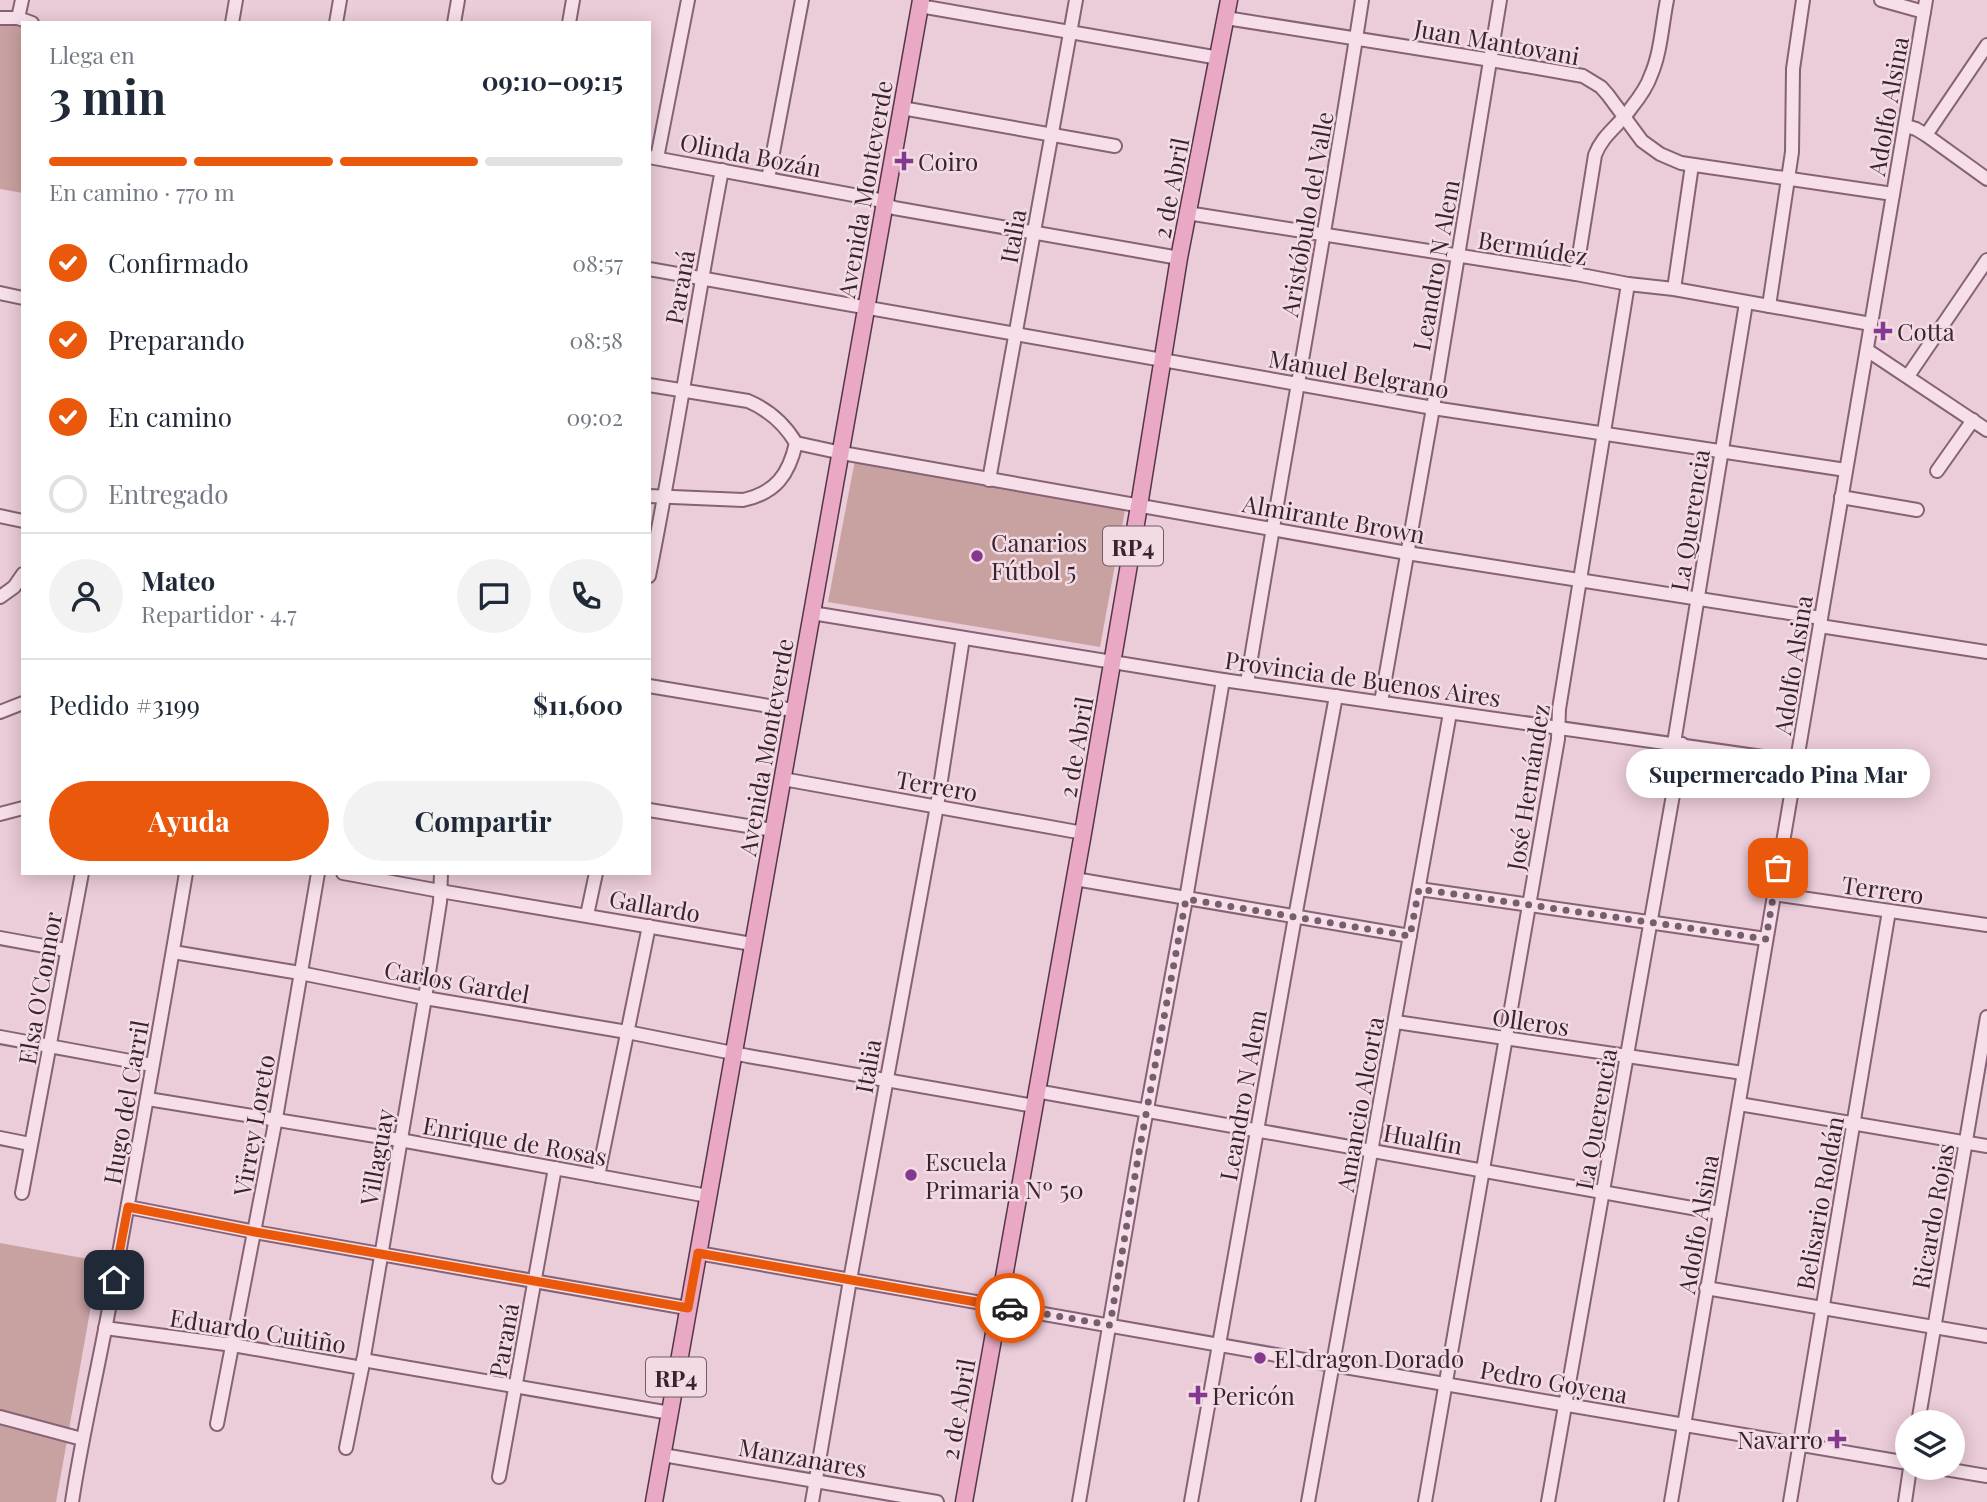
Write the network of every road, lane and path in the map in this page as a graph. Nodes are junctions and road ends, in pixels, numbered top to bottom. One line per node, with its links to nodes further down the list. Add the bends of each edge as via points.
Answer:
1 (22, 0): 19 (street)
2 (236, 0): 21 (street)
3 (340, 0): 22 (street)
4 (458, 0): 23 (street)
5 (573, 0): 24 (street)
6 (688, 0): 36 (street)
7 (802, 0): 39 (street)
8 (1076, 0): 25 (street, Italia)
9 (1229, 0): 18 (main road, 2 de Abril / RP4)
10 (1362, 0): 26 (street, Aristóbulo del Valle)
11 (1500, 0): 29 (street, Leandro N Alem)
12 (1667, 0): 31 (street, via 1651,76)
13 (1803, 0): 40 (street, via 1793,69)
14 (1881, 0): 16 (street)
15 (920, 3): 25 (street); 30 (main road, Avenida Monteverde / RP4)
16 (1925, 6): 32 (street, Adolfo Alsina)
17 (0, 18): 19 (street)
18 (1226, 18): 26 (street, Juan Mantovani); 28 (main road, 2 de Abril / RP4)
19 (18, 19): 20 (street)
20 (25, 21)
21 (232, 21)
22 (336, 21)
23 (454, 21)
24 (569, 21)
25 (1070, 32): 28 (street); 33 (street, Italia)
26 (1356, 38): 29 (street, Juan Mantovani); 46 (street, Aristóbulo del Valle)
27 (1987, 45): 34 (street)
28 (1219, 58): 44 (main road, 2 de Abril / RP4)
29 (1491, 60): 31 (street, Juan Mantovani, via 1583,76 1601,87); 47 (street, Leandro N Alem)
30 (902, 108): 33 (street); 43 (main road, Avenida Monteverde / RP4)
31 (1624, 117): 37 (street, Juan Mantovani, via 1650,147); 51 (street, via 1595,155)
32 (1906, 126): 34 (street); 42 (street, Adolfo Alsina)
33 (1051, 134): 35 (street); 45 (street, Italia)
34 (1926, 135): 41 (street)
35 (1115, 146)
36 (653, 157): 38 (street, Olinda Bozán)
37 (1692, 166): 40 (street, Juan Mantovani); 54 (street)
38 (722, 170): 39 (street, Olinda Bozán); 52 (street, Paraná)
39 (768, 178): 43 (street, Olinda Bozán)
40 (1789, 178): 42 (street, Juan Mantovani); 59 (street)
41 (1987, 179)
42 (1893, 194): 60 (street, Adolfo Alsina)
43 (885, 203): 45 (street); 58 (main road, Avenida Monteverde / RP4)
44 (1187, 214): 46 (street, Bermúdez); 48 (main road, 2 de Abril / RP4)
45 (1034, 233): 48 (street); 61 (street, Italia)
46 (1325, 236): 47 (street, Bermúdez); 65 (street, Aristóbulo del Valle)
47 (1458, 256): 51 (street, Bermúdez); 68 (street, Leandro N Alem)
48 (1179, 258): 63 (main road, 2 de Abril / RP4)
49 (1987, 260): 64 (street)
50 (651, 268): 52 (street, Manuel Belgrano)
51 (1576, 274): 53 (street, Bermúdez)
52 (702, 278): 58 (street, Manuel Belgrano); 67 (street, Paraná)
53 (1628, 284): 54 (street, Bermúdez); 71 (street, José Hernández)
54 (1674, 289): 57 (street, Bermúdez)
55 (0, 293): 56 (street)
56 (21, 298)
57 (1746, 303): 59 (street, Bermúdez); 73 (street, La Querencia)
58 (866, 306): 61 (street, Manuel Belgrano); 74 (main road, Avenida Monteverde / RP4)
59 (1769, 306): 60 (street, Bermúdez)
60 (1871, 324): 62 (street, Adolfo Alsina)
61 (1016, 333): 63 (street, Manuel Belgrano); 77 (street, Italia)
62 (1867, 350): 64 (street); 75 (street, Adolfo Alsina)
63 (1162, 360): 65 (street, Manuel Belgrano); 81 (main road, 2 de Abril / RP4)
64 (1908, 376): 69 (street)
65 (1298, 384): 68 (street, Manuel Belgrano); 85 (street, Aristóbulo del Valle)
66 (651, 385): 67 (street)
67 (683, 390): 72 (street, via 763,407); 79 (street, Paraná)
68 (1433, 408): 71 (street, Manuel Belgrano); 86 (street, Leandro N Alem)
69 (1973, 419): 70 (street); 76 (street)
70 (1987, 430)
71 (1603, 433): 73 (street, Manuel Belgrano); 88 (street, José Hernández)
72 (796, 443): 74 (street, Almirante Brown); 79 (street, via 782,478 757,497)
73 (1721, 452): 75 (street, Manuel Belgrano); 91 (street, La Querencia)
74 (842, 453): 77 (street, Almirante Brown); 92 (main road, Avenida Monteverde / RP4)
75 (1846, 470): 80 (street, Adolfo Alsina)
76 (1937, 471)
77 (989, 480): 81 (street, Almirante Brown)
78 (651, 496): 79 (street)
79 (665, 497): 87 (street, Paraná)
80 (1841, 497): 82 (street); 93 (street, Adolfo Alsina)
81 (1139, 506): 85 (street, Almirante Brown); 96 (main road, 2 de Abril / RP4)
82 (1917, 510)
83 (0, 516): 84 (street)
84 (21, 521)
85 (1272, 528): 86 (street, Almirante Brown); 98 (street, Aristóbulo del Valle)
86 (1407, 553): 88 (street, Almirante Brown); 101 (street, Leandro N Alem)
87 (651, 566)
88 (1581, 580): 91 (street, Almirante Brown); 106 (street, José Hernández)
89 (18, 590): 90 (street)
90 (0, 597)
91 (1699, 598): 93 (street, Almirante Brown); 107 (street, La Querencia)
92 (812, 613): 94 (street, Provincia de Buenos Aires); 103 (main road, Avenida Monteverde / RP4)
93 (1820, 622): 95 (street, Almirante Brown); 108 (street, Adolfo Alsina)
94 (963, 638): 96 (street, Provincia de Buenos Aires); 111 (street, Italia)
95 (1987, 652)
96 (1112, 663): 97 (street, Provincia de Buenos Aires); 116 (main road, 2 de Abril / RP4)
97 (1223, 680): 98 (street, Provincia de Buenos Aires); 127 (street)
98 (1247, 682): 100 (street, Provincia de Buenos Aires)
99 (651, 685): 103 (street)
100 (1336, 696): 101 (street, Provincia de Buenos Aires); 131 (street, Leandro N Alem)
101 (1381, 702): 105 (street, Provincia de Buenos Aires)
102 (21, 704): 104 (street)
103 (793, 710): 110 (main road, Avenida Monteverde / RP4)
104 (0, 712)
105 (1451, 713): 106 (street, Provincia de Buenos Aires); 124 (street, Amancio Alcorta)
106 (1559, 727): 107 (street, Provincia de Buenos Aires); 128 (street, José Hernández)
107 (1678, 744): 108 (street, Provincia de Buenos Aires); 132 (street, La Querencia)
108 (1797, 761): 109 (street, Provincia de Buenos Aires); 126 (street, Adolfo Alsina)
109 (1910, 778)
110 (783, 779): 111 (street, Terrero); 115 (main road, Avenida Monteverde / RP4)
111 (937, 806): 116 (street, Terrero); 153 (street, Italia)
112 (21, 809): 114 (street)
113 (651, 810): 115 (street)
114 (0, 814)
115 (772, 830): 138 (main road, Avenida Monteverde / RP4)
116 (1083, 833): 123 (main road, 2 de Abril / RP4)
117 (82, 875): 139 (street, Elsa O'Connor)
118 (186, 875): 140 (street, Hugo del Carril)
119 (318, 875): 141 (street, Virrey Loreto)
120 (354, 875): 125 (street, Gallardo)
121 (441, 875): 125 (street, Villaguay)
122 (596, 875): 130 (street)
123 (1075, 879): 127 (street); 155 (main road, 2 de Abril / RP4)
124 (1419, 889): 128 (street); 135 (street, Amancio Alcorta)
125 (440, 891): 130 (street, Gallardo); 142 (street, Villaguay)
126 (1774, 894): 129 (street, Terrero); 137 (street, Adolfo Alsina)
127 (1186, 899): 131 (street); 157 (street)
128 (1530, 905): 132 (street); 147 (street, José Hernández)
129 (1889, 911): 133 (street, Terrero); 159 (street, Belisario Roldán)
130 (587, 915): 134 (street, Gallardo)
131 (1294, 916): 135 (street); 160 (street, Leandro N Alem)
132 (1650, 922): 137 (street); 150 (street, La Querencia)
133 (1987, 925)
134 (649, 926): 138 (street, Gallardo); 145 (street)
135 (1410, 936): 144 (street, Amancio Alcorta)
136 (0, 938): 139 (street)
137 (1766, 939): 152 (street, Adolfo Alsina)
138 (752, 944): 149 (main road, Avenida Monteverde / RP4)
139 (66, 950): 148 (street, Elsa O'Connor)
140 (173, 952): 141 (street, Carlos Gardel); 151 (street, Hugo del Carril)
141 (300, 974): 142 (street, Carlos Gardel); 158 (street, Virrey Loreto)
142 (425, 998): 145 (street, Carlos Gardel); 162 (street, Villaguay)
143 (1987, 1017): 163 (street, Ricardo Rojas)
144 (1396, 1022): 147 (street, Olleros); 166 (street, Amancio Alcorta)
145 (627, 1032): 149 (street, Carlos Gardel); 169 (street)
146 (0, 1037): 148 (street)
147 (1507, 1039): 150 (street, Olleros); 168 (street, José Hernández)
148 (50, 1046): 151 (street); 164 (street, Elsa O'Connor)
149 (734, 1053): 153 (street, Hualfin); 172 (main road, Avenida Monteverde / RP4)
150 (1628, 1056): 152 (street, Olleros); 170 (street, La Querencia)
151 (152, 1065): 154 (street, Hugo del Carril)
152 (1743, 1073): 156 (street, Adolfo Alsina)
153 (886, 1081): 155 (street, Hualfin); 178 (street, Italia)
154 (148, 1099): 158 (street, Enrique de Rosas); 173 (street, Hugo del Carril)
155 (1035, 1099): 157 (street, Hualfin); 181 (main road, 2 de Abril / RP4)
156 (1739, 1104): 159 (street); 174 (street, Adolfo Alsina)
157 (1147, 1111): 160 (street, Hualfin); 184 (street)
158 (276, 1118): 162 (street, Enrique de Rosas); 175 (street, Virrey Loreto)
159 (1854, 1124): 163 (street); 182 (street, Belisario Roldán)
160 (1258, 1130): 166 (street, Hualfin); 189 (street, Leandro N Alem)
161 (0, 1138): 164 (street)
162 (400, 1140): 167 (street, Enrique de Rosas); 177 (street, Villaguay)
163 (1966, 1142): 165 (street); 185 (street, Ricardo Rojas)
164 (30, 1144): 171 (street, Elsa O'Connor)
165 (1987, 1146)
166 (1372, 1150): 168 (street, Hualfin); 191 (street, Amancio Alcorta)
167 (555, 1168): 169 (street, Enrique de Rosas); 179 (street, Paraná)
168 (1484, 1170): 170 (street, Hualfin); 192 (street, José Hernández)
169 (598, 1176): 172 (street, Enrique de Rosas)
170 (1603, 1191): 174 (street, Hualfin); 194 (street, La Querencia)
171 (22, 1193)
172 (708, 1196): 176 (main road, Avenida Monteverde / RP4)
173 (128, 1207): 175 (street); 186 (street, Hugo del Carril)
174 (1720, 1213): 180 (street, Adolfo Alsina)
175 (255, 1232): 177 (street); 188 (street, Virrey Loreto)
176 (698, 1253): 178 (street, Pedro Goyena); 183 (main road, Avenida Monteverde / RP4)
177 (381, 1254): 179 (street); 190 (street, Villaguay)
178 (850, 1280): 181 (street, Pedro Goyena); 209 (street, Italia)
179 (534, 1281): 183 (street); 193 (street, Paraná)
180 (1706, 1288): 182 (street); 199 (street, Adolfo Alsina)
181 (999, 1306): 184 (street, Pedro Goyena); 214 (main road, 2 de Abril / RP4)
182 (1823, 1307): 185 (street); 201 (street, Belisario Roldán)
183 (688, 1308): 196 (main road, Avenida Monteverde / RP4)
184 (1110, 1325): 189 (street, Pedro Goyena); 215 (street)
185 (1934, 1327): 187 (street); 195 (street, Ricardo Rojas)
186 (106, 1328): 188 (street, Eduardo Cuitiño); 200 (street, Hugo del Carril)
187 (1987, 1336)
188 (233, 1345): 190 (street, Eduardo Cuitiño); 198 (street, Virrey Loreto)
189 (1218, 1345): 191 (street, Pedro Goyena); 216 (street, Leandro N Alem)
190 (363, 1364): 193 (street, Eduardo Cuitiño); 202 (street, Villaguay)
191 (1333, 1365): 192 (street, Pedro Goyena); 217 (street, Amancio Alcorta)
192 (1447, 1384): 194 (street, Pedro Goyena); 218 (street, José Hernández)
193 (516, 1386): 196 (street, Eduardo Cuitiño); 207 (street, Paraná)
194 (1566, 1405): 199 (street, Pedro Goyena); 219 (street, La Querencia)
195 (1920, 1410)
196 (670, 1413): 203 (main road, Avenida Monteverde / RP4)
197 (0, 1417): 200 (street)
198 (216, 1424)
199 (1685, 1424): 201 (street, Pedro Goyena); 220 (street, Adolfo Alsina)
200 (82, 1439): 210 (street, Hugo del Carril)
201 (1800, 1445): 204 (street, Pedro Goyena); 221 (street, Belisario Roldán)
202 (346, 1448)
203 (663, 1455): 209 (street, Manzanares); 211 (main road, Avenida Monteverde / RP4)
204 (1895, 1461)
205 (1965, 1472): 206 (street)
206 (1987, 1476)
207 (499, 1477)
208 (1908, 1480): 222 (street)
209 (816, 1481): 212 (street, Italia); 213 (street, Manzanares)
210 (72, 1502)
211 (654, 1502)
212 (812, 1502)
213 (937, 1502)
214 (964, 1502)
215 (1079, 1502)
216 (1191, 1502)
217 (1308, 1502)
218 (1425, 1502)
219 (1548, 1502)
220 (1671, 1502)
221 (1790, 1502)
222 (1905, 1502)

